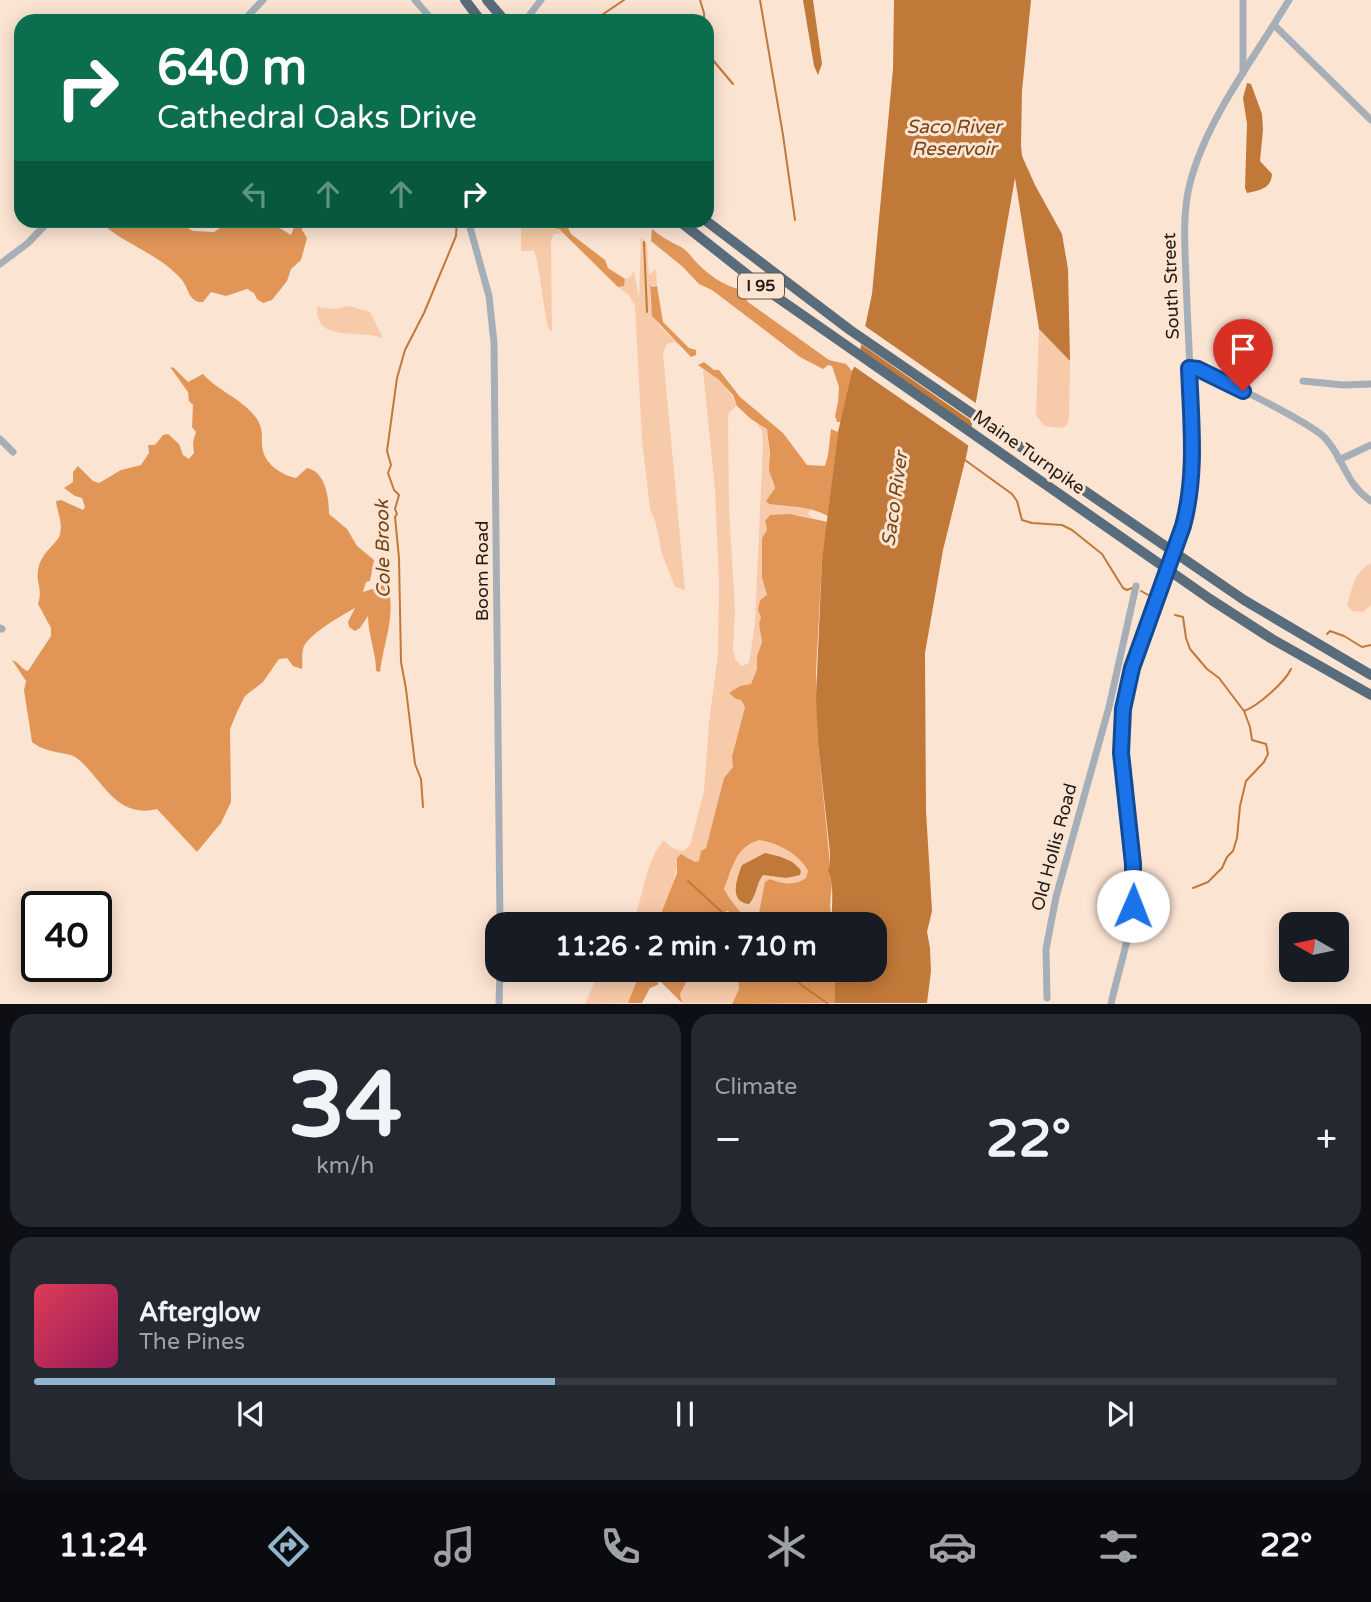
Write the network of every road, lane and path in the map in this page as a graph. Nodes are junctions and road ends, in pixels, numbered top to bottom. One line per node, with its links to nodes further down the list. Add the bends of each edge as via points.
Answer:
1 (263, 0): 8 (street)
2 (415, 0): 9 (street)
3 (465, 0): 10 (highway)
4 (487, 0): 11 (highway)
5 (541, 0): 12 (street)
6 (1243, 0): 14 (street)
7 (1289, 0): 13 (street, South Street)
8 (250, 14)
9 (427, 14)
10 (476, 14)
11 (499, 14)
12 (530, 14)
13 (1274, 25): 14 (street, South Street); 15 (street)
14 (1243, 73): 21 (street, South Street, via 1203,146 1186,200)
15 (1371, 120)
16 (714, 227): 30 (highway, Maine Turnpike / I 95, via 850,330 1244,600)
17 (42, 228): 20 (street)
18 (470, 228): 34 (street, Boom Road, via 489,296 495,357)
19 (687, 228): 31 (highway, Maine Turnpike / I 95, via 847,347 1210,599)
20 (0, 264)
21 (1189, 368): 27 (street, via 1310,426); 33 (street, South Street, bridge, via 1192,471 1188,503 1132,668)
22 (1303, 381): 23 (street)
23 (1371, 384)
24 (0, 439): 26 (street)
25 (1371, 445): 27 (street)
26 (13, 452)
27 (1339, 460): 28 (street, via 1353,486)
28 (1371, 501)
29 (1136, 586): 32 (street, Old Hollis Road)
30 (1371, 675)
31 (1371, 695)
32 (1109, 707): 33 (street); 36 (street, Old Hollis Road, via 1056,897 1046,949)
33 (1123, 709): 38 (street, South Street, via 1122,762 1134,889)
34 (500, 912)
35 (500, 982): 37 (street)
36 (1047, 998)
37 (499, 1003)
38 (1111, 1003)

